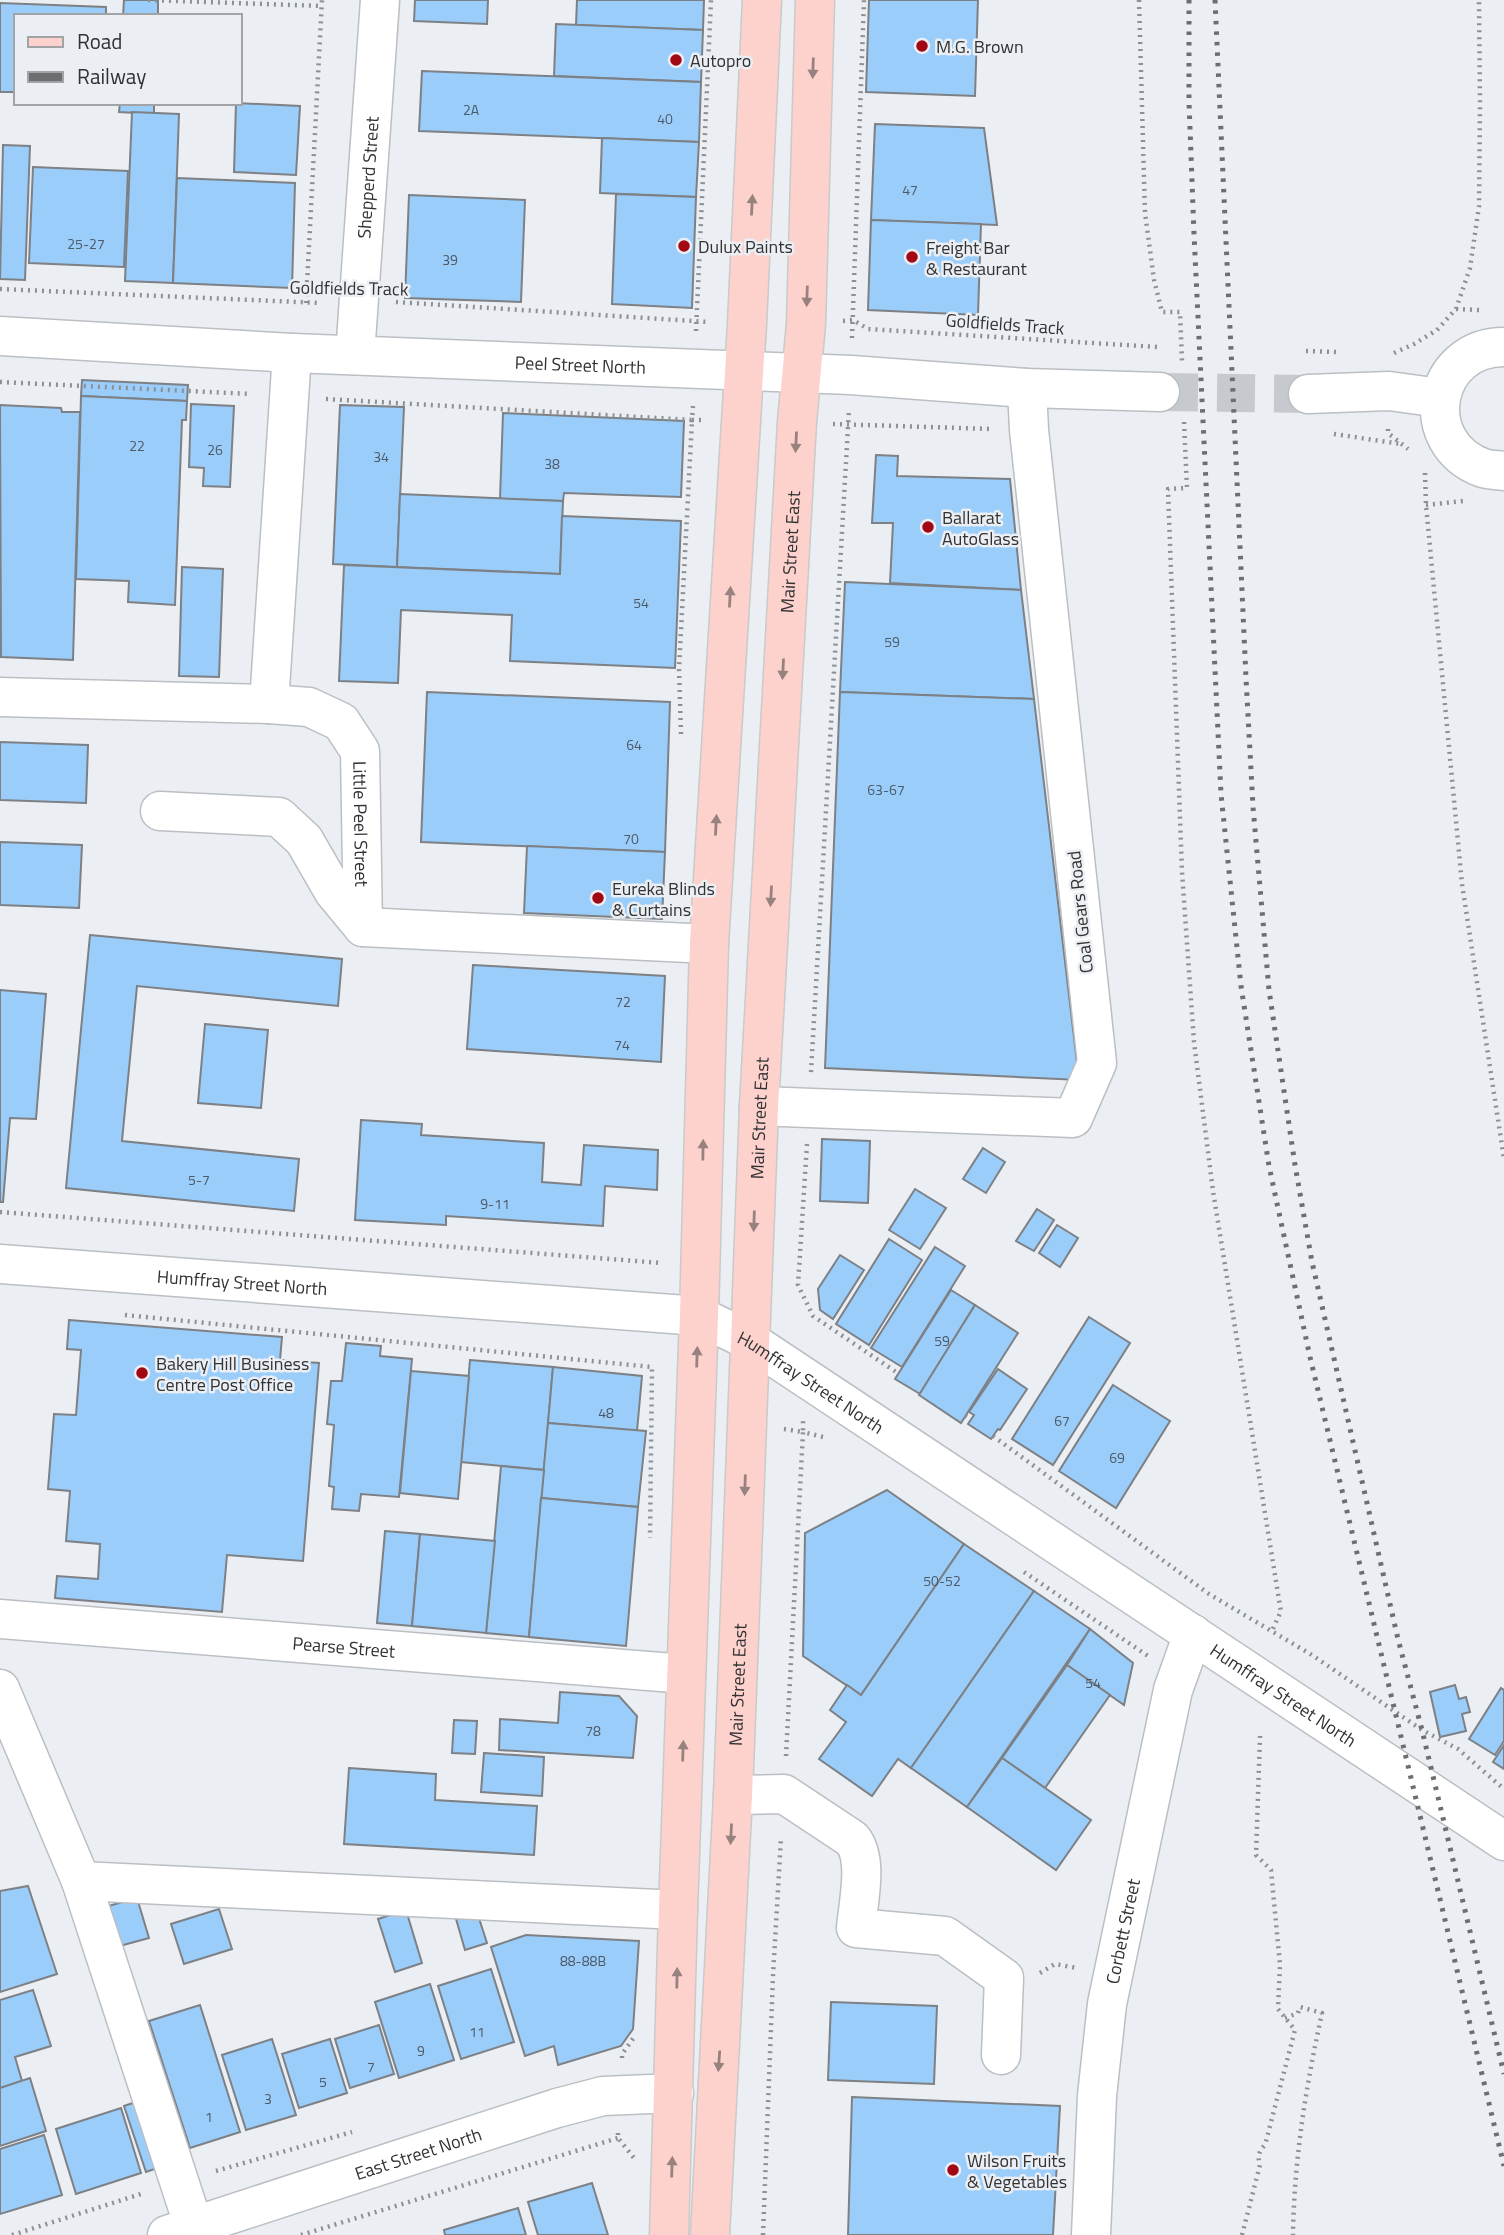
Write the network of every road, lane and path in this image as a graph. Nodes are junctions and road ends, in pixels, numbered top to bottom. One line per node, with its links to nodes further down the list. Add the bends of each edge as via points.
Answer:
1 (148, 0): 9 (path)
2 (380, 0): 11 (street, Shepperd Street)
3 (711, 0): 11 (path, Goldfields Track, via 696,321)
4 (762, 0): 19 (main road, one-way to 4)
5 (815, 0): 21 (main road, Mair Street East, one-way to 21)
6 (864, 0): 13 (path)
7 (1139, 0): 25 (path, via 1145,213 1162,312 1180,312)
8 (1479, 0): 20 (path, via 1479,206 1470,268 1456,309 1437,330 1414,344)
9 (322, 3): 12 (path)
10 (0, 289): 12 (path, Goldfields Track)
11 (359, 302): 12 (path, Goldfields Track); 18 (street, Shepperd Street)
12 (306, 303)
13 (853, 320): 15 (path, Goldfields Track, via 868,329); 22 (path)
14 (0, 336): 17 (street, Peel Street North)
15 (1157, 347)
16 (1504, 347): 28 (street, via 1468,355 1451,371)
17 (292, 352): 18 (street, Peel Street North); 27 (street)
18 (355, 355): 19 (street, Peel Street North)
19 (743, 371): 21 (street, Peel Street North); 39 (main road, one-way to 19)
20 (1389, 373): 26 (street); 28 (street); 31 (path, via 1388,433)
21 (802, 374): 22 (street, Peel Street North); 40 (main road, Mair Street East, one-way to 40)
22 (851, 375): 24 (street, Peel Street North); 41 (path)
23 (0, 382): 27 (path)
24 (1027, 388): 25 (street, Peel Street North); 41 (street, Coal Gears Road, via 1097,1063 1073,1118)
25 (1175, 392): 58 (path, via 1187,488 1168,489 1188,986 1213,1191 1281,1611)
26 (1308, 394)
27 (290, 396): 29 (path); 36 (street)
28 (1440, 398): 34 (street, via 1439,417 1447,440 1463,458 1485,469)
29 (692, 420)
30 (1322, 432): 31 (path)
31 (1405, 445): 32 (path)
32 (1412, 453)
33 (1424, 470): 42 (path, via 1462,884)
34 (1504, 471)
35 (0, 697): 36 (street, Little Peel Street)
36 (269, 704): 38 (street, Little Peel Street, via 309,707 341,722 360,751)
37 (160, 811): 38 (street, via 279,817 304,840 334,892)
38 (363, 927): 39 (street)
39 (709, 944): 47 (main road, one-way to 39)
40 (759, 1106): 41 (street, Coal Gears Road); 48 (main road, Mair Street East, one-way to 48)
41 (809, 1108): 50 (path, via 799,1285 813,1316)
42 (1504, 1158)
43 (0, 1212): 44 (path)
44 (668, 1263)
45 (0, 1264): 47 (street, Humffray Street North)
46 (124, 1315): 49 (path)
47 (699, 1316): 48 (street, Humffray Street North); 60 (main road, one-way to 47)
48 (750, 1341): 59 (street, Humffray Street North); 65 (main road, Mair Street East, one-way to 65)
49 (652, 1367)
50 (899, 1374)
51 (965, 1416): 53 (path)
52 (803, 1420): 55 (path)
53 (971, 1420)
54 (783, 1428): 55 (path)
55 (803, 1432): 64 (path)
56 (993, 1436): 58 (path, via 1209,1594)
57 (0, 1619): 60 (street, Pearse Street)
58 (1272, 1631): 63 (path, via 1458,1749)
59 (1194, 1634): 66 (street, Humffray Street North); 86 (street, Corbett Street, via 1173,1690 1107,2004 1097,2096)
60 (686, 1674): 68 (main road, one-way to 60)
61 (0, 1689): 67 (street)
62 (1260, 1736): 71 (path, via 1256,1855 1271,1870 1280,1965 1278,2009)
63 (1504, 1788)
64 (784, 1794): 65 (street); 70 (street, via 848,1835 858,1847 856,1928 945,1936); 85 (path)
65 (733, 1796): 84 (main road, Mair Street East, one-way to 84)
66 (1504, 1841)
67 (81, 1881): 68 (street); 79 (street)
68 (678, 1910): 74 (main road, one-way to 68)
69 (1088, 1970): 70 (path, via 1055,1964 1032,1977)
70 (1004, 1978): 72 (street)
71 (1285, 2018): 87 (path, via 1295,2030 1260,2150); 88 (path, via 1298,2013 1300,2007 1322,2013 1296,2165)
72 (1001, 2055)
73 (609, 2058): 75 (path, via 622,2054)
74 (674, 2093): 75 (street, East Street North); 83 (main road, one-way to 74)
75 (621, 2095): 77 (path); 80 (street, East Street North, via 557,2108)
76 (354, 2131): 79 (path)
77 (618, 2138): 78 (path); 82 (path)
78 (635, 2160)
79 (179, 2181): 80 (street); 81 (path)
80 (181, 2231)
81 (12, 2235)
82 (301, 2235)
83 (669, 2235)
84 (710, 2235)
85 (763, 2235)
86 (1091, 2235)
87 (1242, 2235)
88 (1293, 2235)

